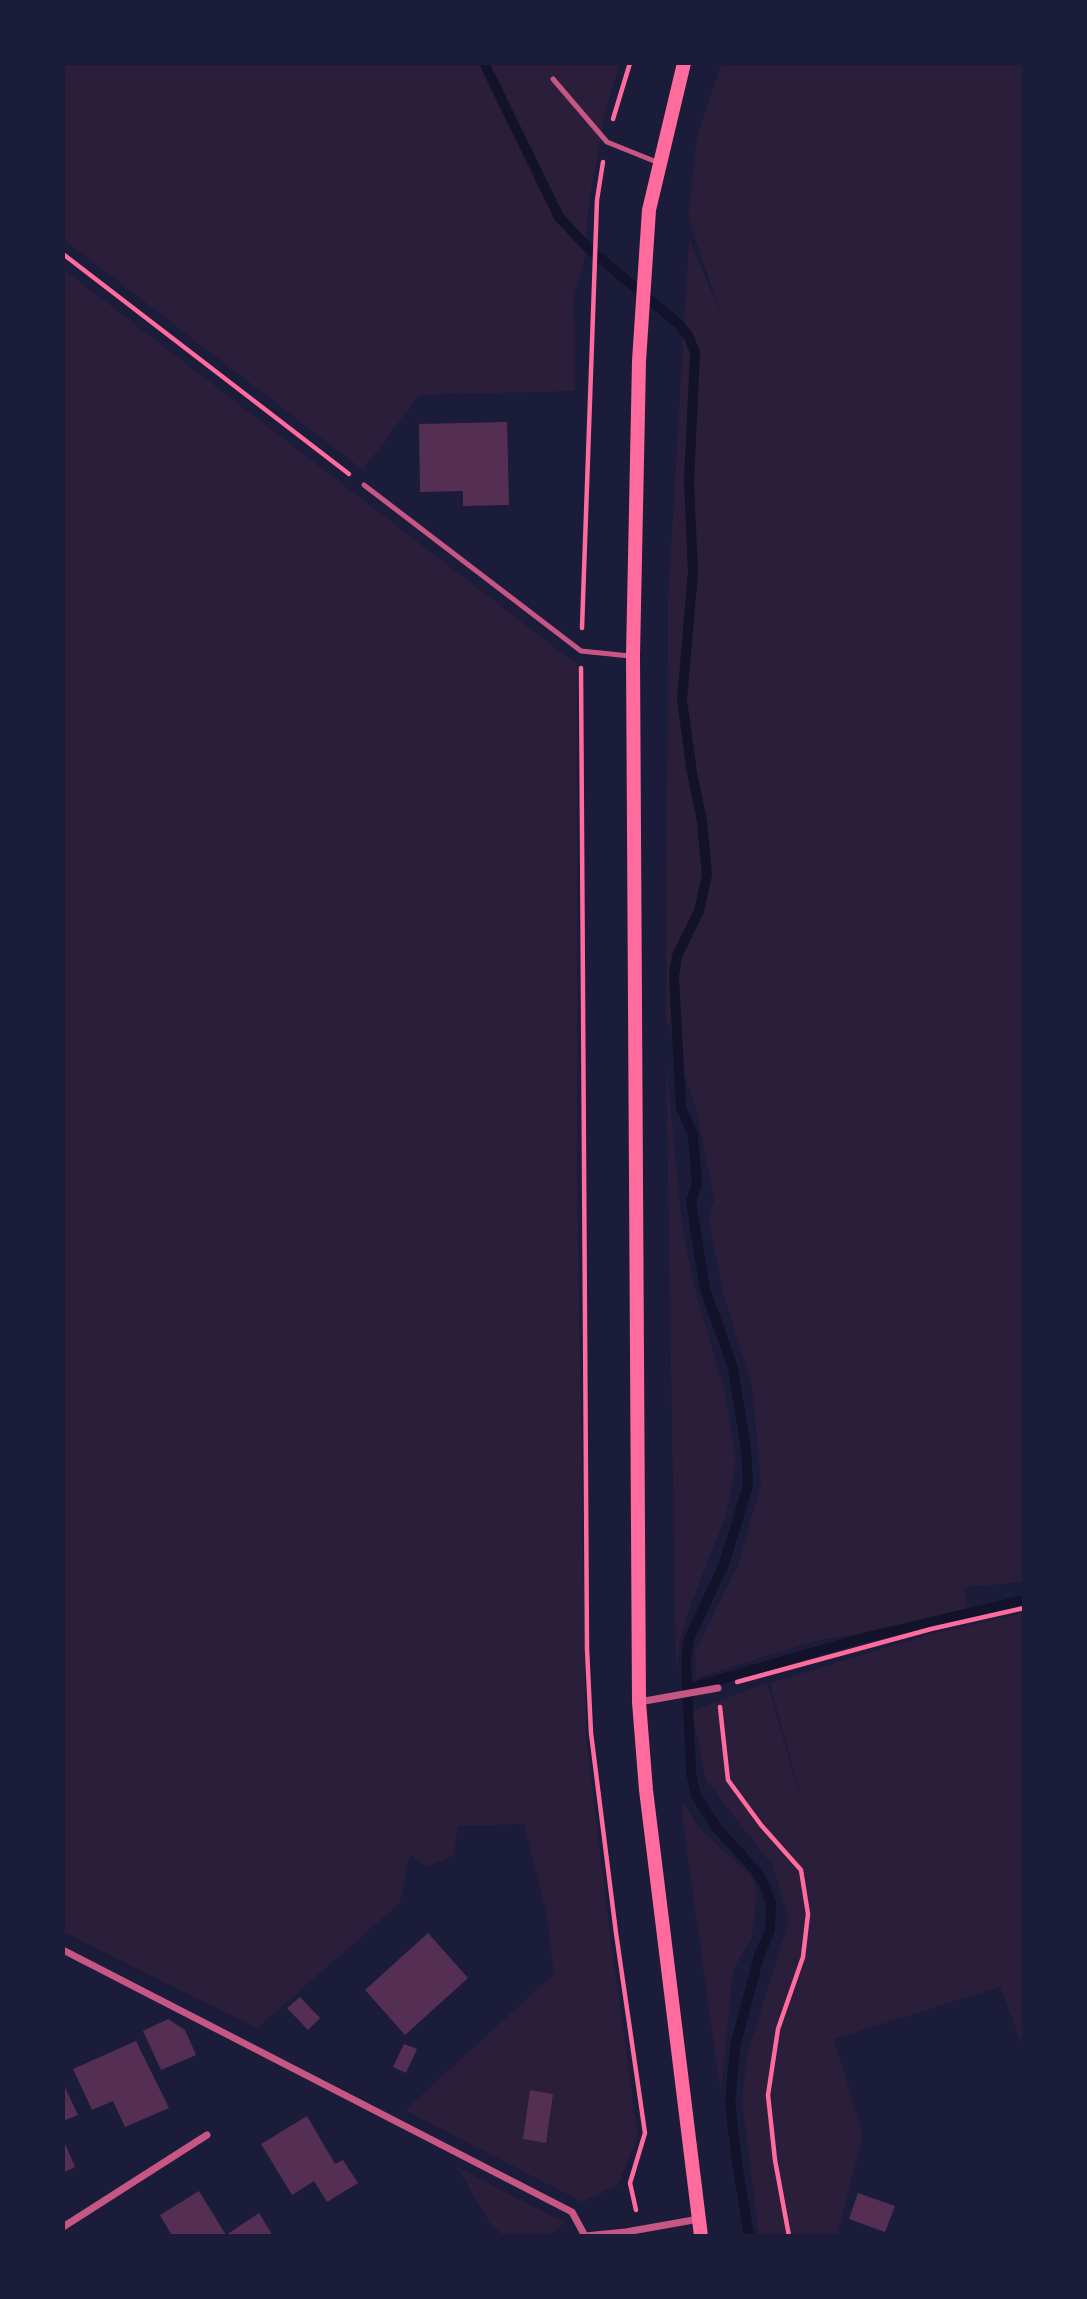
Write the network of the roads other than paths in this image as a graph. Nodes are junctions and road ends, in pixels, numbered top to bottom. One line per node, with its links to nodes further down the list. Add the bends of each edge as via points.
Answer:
1 (684, 63): 3 (main road)
2 (553, 79): 3 (lane, via 607,142)
3 (659, 163): 5 (main road, via 649,210 639,361)
4 (364, 485): 5 (lane, via 581,651)
5 (633, 656): 7 (main road)
6 (718, 1688): 7 (street)
7 (639, 1702): 10 (main road)
8 (63, 1950): 12 (street, via 572,2212)
9 (207, 2135): 11 (street)
10 (699, 2219): 12 (street); 13 (main road)
11 (63, 2227)
12 (585, 2236)
13 (701, 2236)

